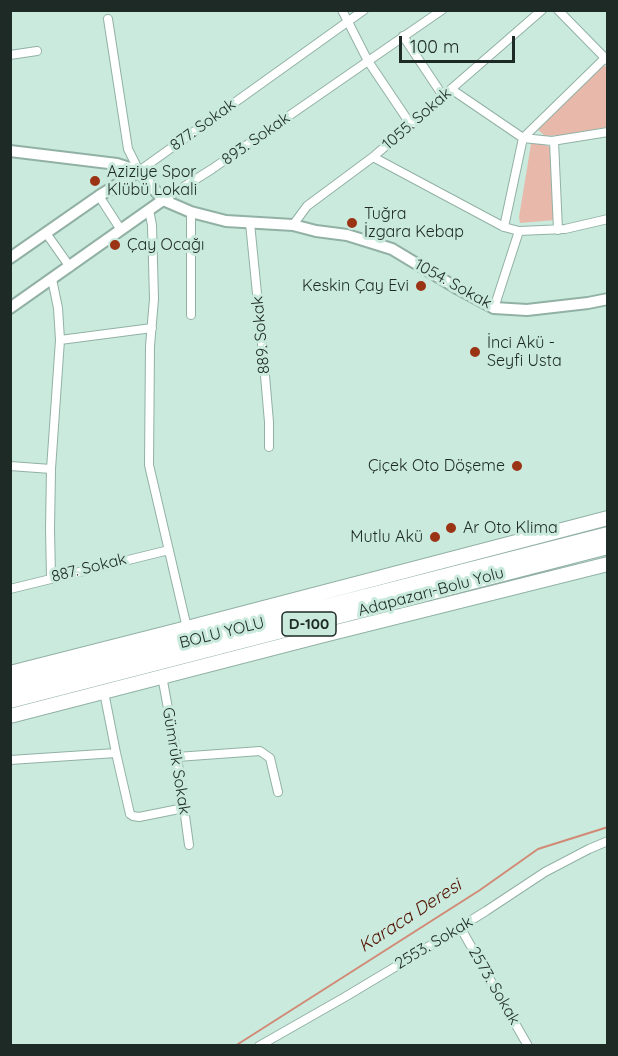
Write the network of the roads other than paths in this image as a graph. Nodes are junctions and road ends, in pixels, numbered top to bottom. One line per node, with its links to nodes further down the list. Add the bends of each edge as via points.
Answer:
1 (342, 10): 7 (street)
2 (364, 10): 7 (street, 877. Sokak)
3 (442, 10): 8 (street, 893. Sokak)
4 (542, 10): 13 (street, 1055. Sokak)
5 (558, 10): 11 (street)
6 (108, 19): 21 (street, via 128,149)
7 (348, 21): 12 (street); 21 (street, 877. Sokak)
8 (403, 36): 12 (street, 893. Sokak); 14 (street)
9 (37, 51): 10 (street)
10 (10, 55)
11 (606, 60): 17 (street)
12 (368, 61): 15 (street); 23 (street, 893. Sokak)
13 (451, 90): 14 (street, 1055. Sokak); 17 (street)
14 (443, 96): 15 (street, 1055. Sokak)
15 (411, 125): 20 (street, 1055. Sokak)
16 (608, 132): 18 (street)
17 (523, 138): 18 (street); 29 (street)
18 (554, 141): 31 (street)
19 (10, 151): 21 (street, via 117,164)
20 (374, 157): 28 (street, 1055. Sokak, via 307,206); 29 (street)
21 (139, 171): 22 (street, 877. Sokak); 23 (street)
22 (99, 196): 30 (street); 33 (street, 877. Sokak)
23 (163, 200): 24 (street, 893. Sokak); 25 (street, 1054. Sokak)
24 (149, 210): 30 (street, 893. Sokak); 41 (street)
25 (191, 212): 27 (street, 1054. Sokak); 40 (street)
26 (608, 219): 31 (street)
27 (250, 223): 28 (street, 1054. Sokak); 43 (street, 889. Sokak)
28 (293, 225): 39 (street, 1054. Sokak, via 392,249)
29 (504, 227): 32 (street)
30 (121, 230): 35 (street, 893. Sokak)
31 (558, 230): 32 (street)
32 (519, 231): 39 (street)
33 (46, 233): 34 (street, 877. Sokak); 35 (street)
34 (10, 258)
35 (70, 267): 36 (street, 893. Sokak)
36 (52, 279): 38 (street, 893. Sokak); 42 (street)
37 (608, 299): 39 (street, 1054. Sokak, via 527,310)
38 (10, 308)
39 (494, 308)
40 (191, 315)
41 (152, 328): 42 (street); 49 (street, via 149,465)
42 (60, 340): 45 (street)
43 (269, 447)
44 (10, 466): 45 (street)
45 (51, 469): 51 (street)
46 (608, 518): 53 (highway)
47 (608, 534): 56 (highway, BOLU YOLU / D-100)
48 (608, 547): 58 (highway, Adapazarı-Bolu Yolu / D-100)
49 (169, 550): 51 (street, 887. Sokak); 53 (street)
50 (608, 564): 55 (highway)
51 (51, 578): 52 (street, 887. Sokak)
52 (10, 588)
53 (187, 628): 54 (highway)
54 (10, 673)
55 (162, 676): 57 (highway); 61 (street, Gümrük Sokak)
56 (10, 687)
57 (104, 692): 59 (highway); 60 (street)
58 (10, 701)
59 (10, 716)
60 (116, 753): 62 (street); 64 (street, via 131,815 139,817)
61 (177, 757): 63 (street, via 260,751 270,758); 64 (street, Gümrük Sokak)
62 (10, 760)
63 (278, 792)
64 (184, 808): 66 (street, Gümrük Sokak)
65 (608, 841): 67 (street, 2553. Sokak, via 545,872)
66 (189, 845)
67 (460, 927): 68 (street, 2553. Sokak); 69 (street, 2573. Sokak)
68 (259, 1046)
69 (528, 1046)

